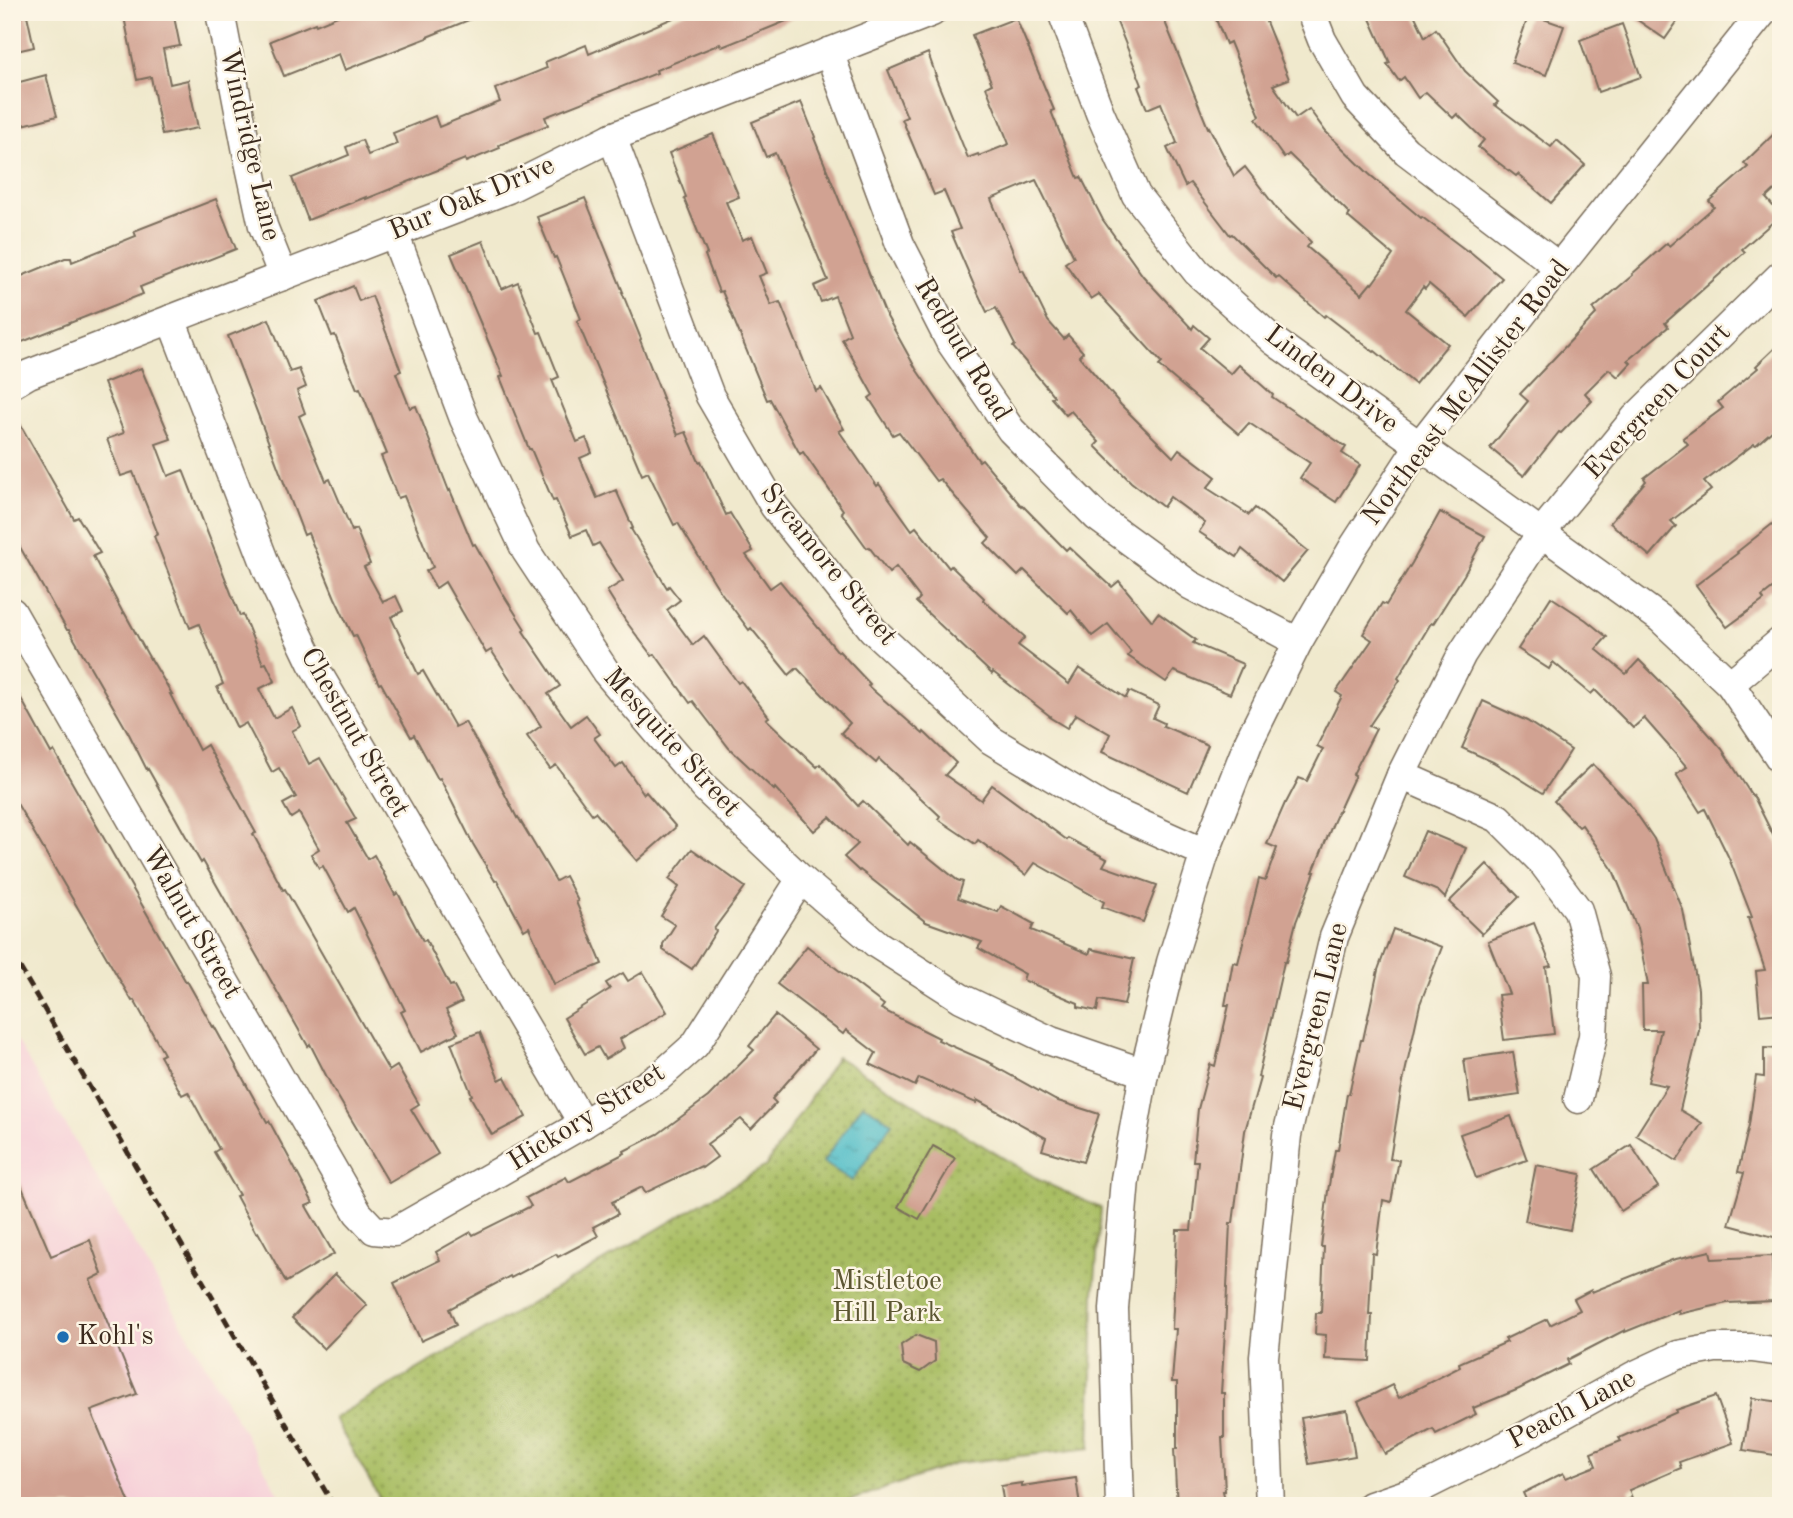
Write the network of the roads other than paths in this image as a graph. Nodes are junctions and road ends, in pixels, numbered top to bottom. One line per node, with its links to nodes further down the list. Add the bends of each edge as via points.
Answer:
1 (220, 12): 10 (street, Windridge Lane, via 263,226)
2 (932, 12): 6 (street, Bur Oak Drive)
3 (1062, 12): 14 (street, Linden Drive, via 1136,195 1197,272 1274,341)
4 (1311, 12): 9 (street, via 1355,97 1406,151)
5 (1763, 12): 9 (street, Northeast McAllister Road)
6 (829, 52): 7 (street, Bur Oak Drive); 18 (street, Redbud Road, via 900,244 949,340 1011,430 1097,517 1190,585)
7 (612, 137): 8 (street, Bur Oak Drive, via 508,188); 22 (street, Sycamore Street, via 710,396 774,506 873,630 991,740 1102,807)
8 (394, 233): 10 (street, Bur Oak Drive); 23 (street, Mesquite Street, via 464,419 526,551 606,673 705,788)
9 (1559, 267): 14 (street, Northeast McAllister Road)
10 (283, 275): 12 (street, Bur Oak Drive)
11 (1781, 275): 15 (street, Evergreen Court, via 1635,418)
12 (170, 319): 13 (street, Bur Oak Drive); 26 (street, Chestnut Street, via 268,571 312,663)
13 (12, 384)
14 (1419, 446): 15 (street, Linden Drive); 18 (street, Northeast McAllister Road)
15 (1541, 533): 19 (street, Linden Drive, via 1661,619); 21 (street, Evergreen Lane, via 1462,654)
16 (12, 612): 27 (street, Walnut Street, via 358,1213)
17 (1781, 641): 19 (street)
18 (1298, 642): 22 (street, Northeast McAllister Road, via 1249,741)
19 (1730, 684): 20 (street, Linden Drive)
20 (1781, 760)
21 (1401, 775): 25 (street, via 1498,818 1542,862 1578,910 1596,976 1593,1036); 30 (street, Evergreen Lane, via 1334,937 1287,1135 1264,1357)
22 (1205, 853): 24 (street, Northeast McAllister Road, via 1171,962)
23 (801, 879): 24 (street, Mesquite Street, via 878,945 961,998 1051,1041); 26 (street, Hickory Street, via 695,1045 659,1077)
24 (1144, 1073): 29 (street, Northeast McAllister Road, via 1125,1179 1114,1309)
25 (1578, 1099)
26 (583, 1124): 27 (street, Hickory Street, via 394,1232)
27 (374, 1230)
28 (1781, 1352): 31 (street, Peach Lane, via 1715,1348 1678,1355 1415,1491)
29 (1120, 1506)
30 (1270, 1506)
31 (1371, 1506)

